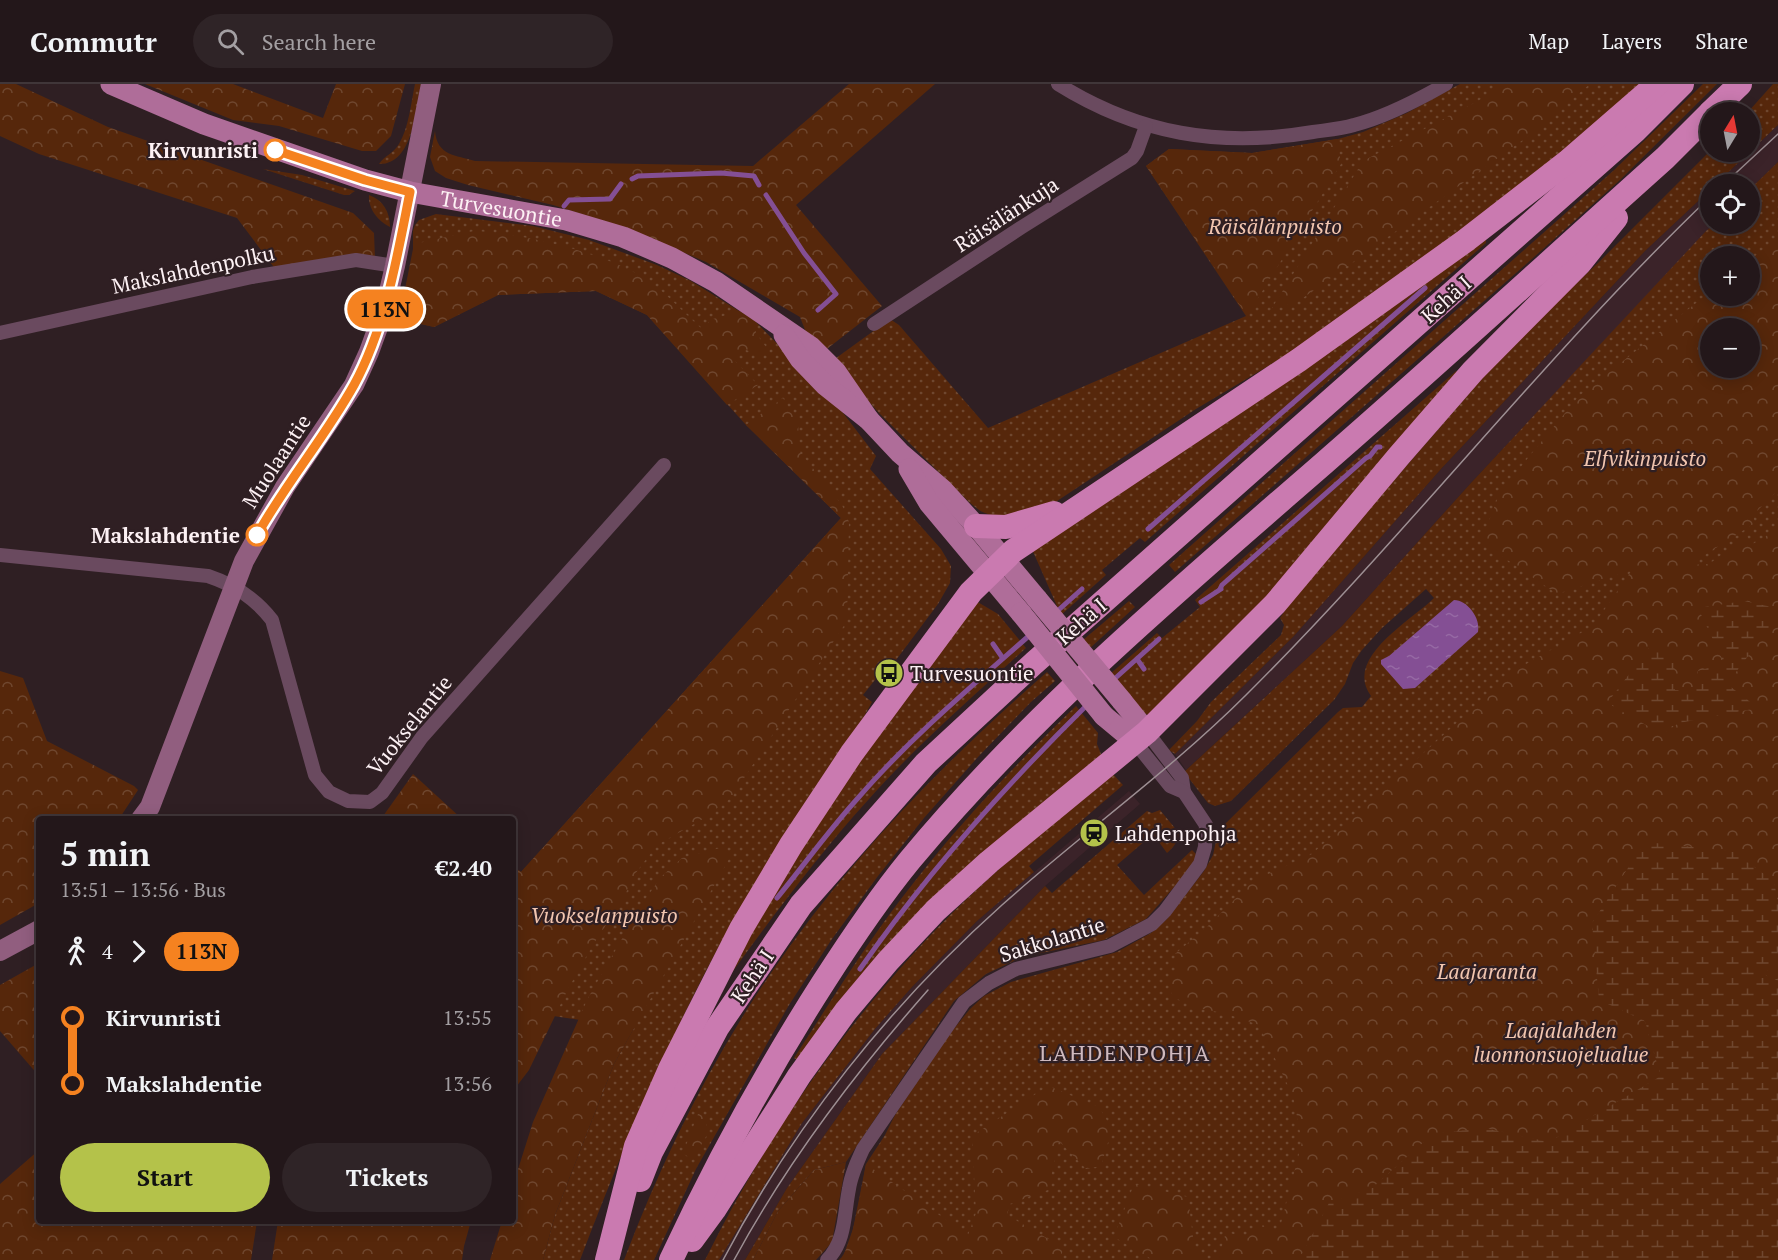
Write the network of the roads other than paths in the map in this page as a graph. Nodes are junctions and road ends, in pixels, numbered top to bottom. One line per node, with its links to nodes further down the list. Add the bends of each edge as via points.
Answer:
1 (111, 84): 12 (main road, Turvesuontie, via 280,152)
2 (431, 84): 12 (street, Muolaantie)
3 (1058, 84): 10 (street)
4 (1446, 84): 10 (street, via 1363,123 1279,138 1215,138)
5 (1657, 84): 18 (highway, via 1568,162 1465,242 1299,360)
6 (1682, 84): 28 (highway, Kehä I, via 1635,131 926,763 801,905 717,1028 651,1152)
7 (1740, 84): 8 (highway, Kehä I)
8 (1721, 102)
9 (1700, 123): 11 (highway, Kehä I)
10 (1146, 126): 14 (street, Räisälänkuja, via 1132,158)
11 (1665, 158): 24 (highway, via 1580,263 1473,371 1275,604); 29 (highway, Kehä I, via 1177,591 981,777 908,863 842,954 779,1052)
12 (410, 192): 13 (street, Muolaantie); 16 (main road, Turvesuontie, via 549,216 623,237 672,258 716,282 811,347 836,372 869,420)
13 (395, 266): 15 (street, Makslahdenpolku, via 356,260 246,278); 22 (street, Muolaantie, via 385,308 354,385 285,487)
14 (874, 324)
15 (0, 333)
16 (900, 453): 19 (main road, Turvesuontie, via 943,490); 21 (main road, Turvesuontie, via 929,503 964,543)
17 (664, 465): 22 (street, Vuokselantie, via 422,737 382,793 370,802 348,801 329,792 315,775 272,620 256,601)
18 (1082, 503): 19 (highway, via 1006,527); 21 (highway)
19 (976, 526): 21 (main road, Turvesuontie)
20 (0, 555): 22 (street, via 208,576)
21 (995, 566): 23 (main road, Turvesuontie); 28 (highway, via 971,591 852,753 741,929 636,1146)
22 (234, 585): 25 (street, Muolaantie)
23 (1029, 606): 24 (main road, Turvesuontie, bridge, via 1122,701); 24 (main road, Turvesuontie, bridge, via 1104,716)
24 (1141, 736): 30 (highway, via 936,910 888,961 799,1076); 31 (street, Sakkolantie, via 1170,786 1184,792 1206,825 1200,864 1152,924 1110,946 1016,969 989,982 964,1002 863,1149 852,1175 841,1236)
25 (143, 816)
26 (36, 932): 27 (street)
27 (0, 951)
28 (607, 1260)
29 (671, 1260)
30 (678, 1260)
31 (828, 1260)

